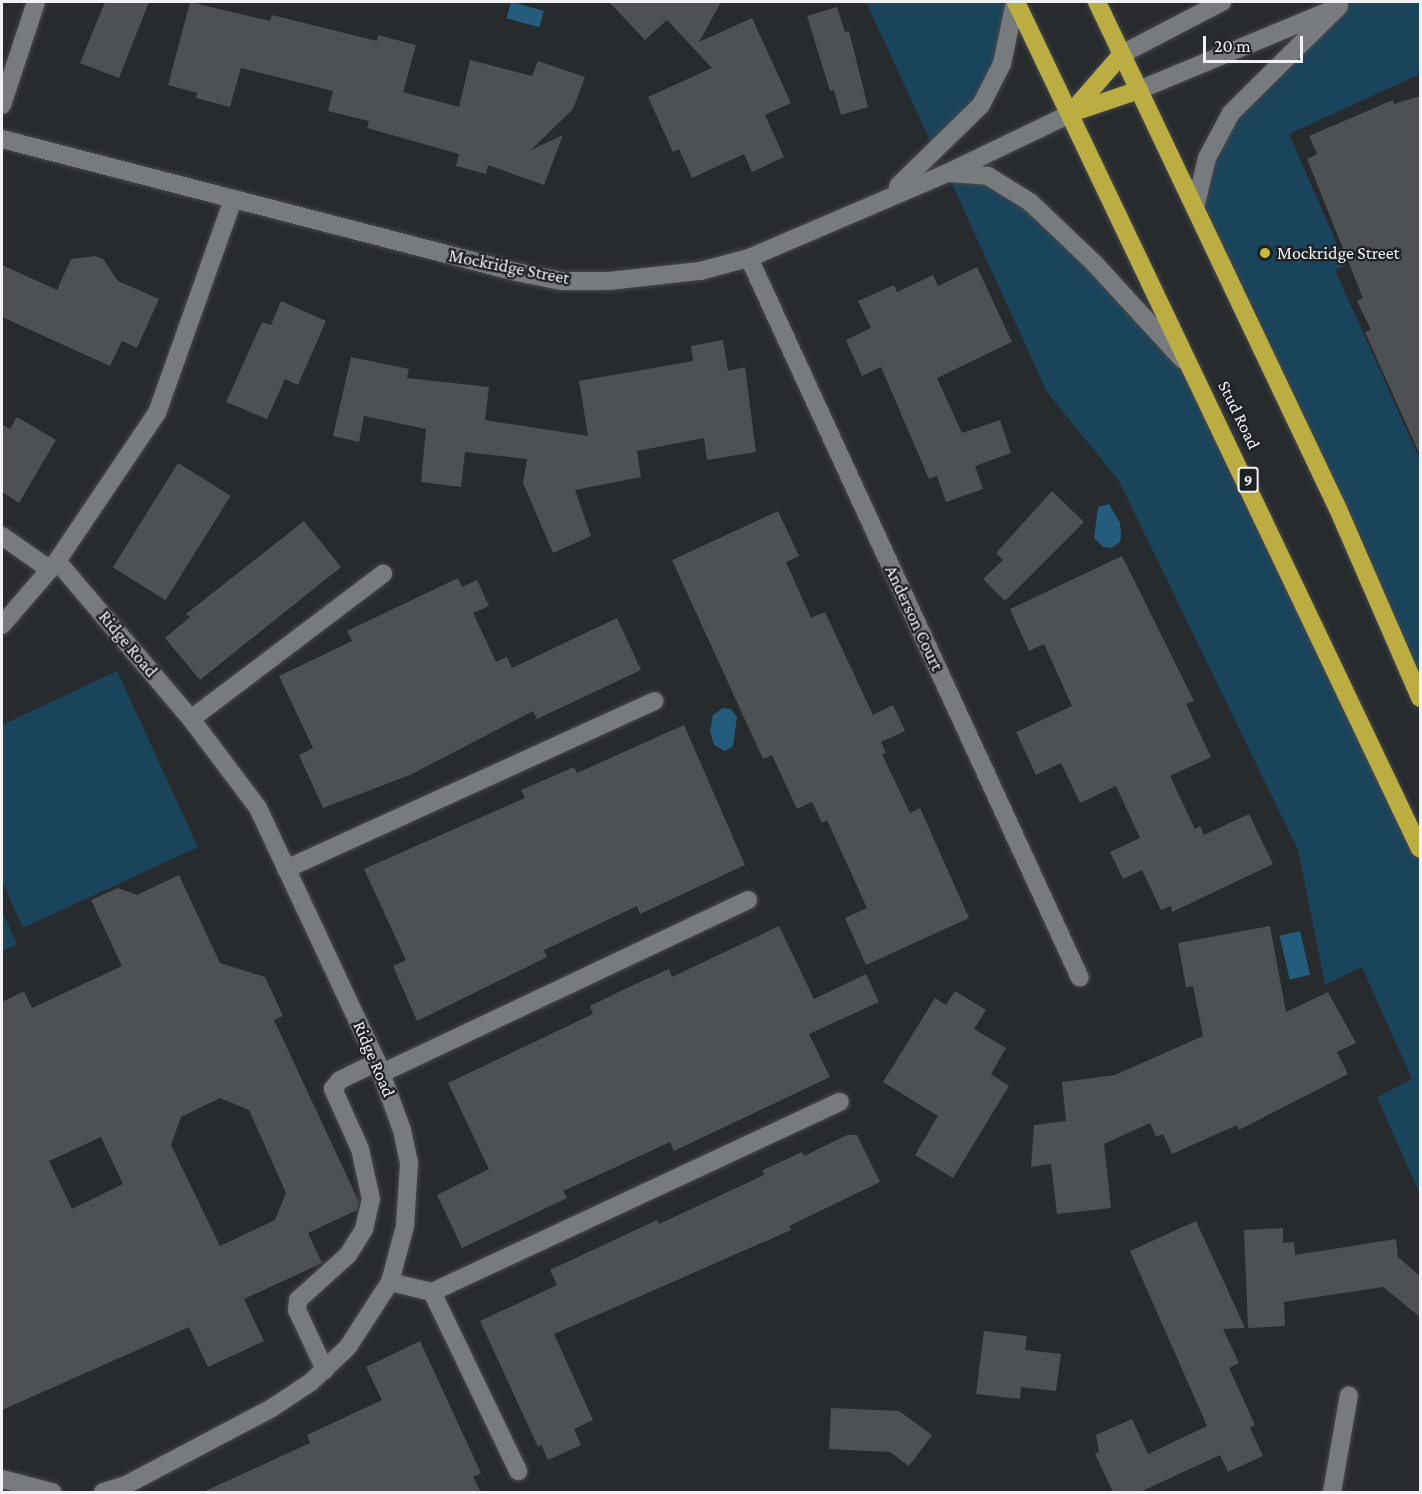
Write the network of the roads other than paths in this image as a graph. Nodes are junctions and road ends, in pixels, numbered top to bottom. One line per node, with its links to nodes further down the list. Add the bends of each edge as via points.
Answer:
1 (36, 2): 8 (street)
2 (1016, 2): 9 (highway, Stud Road / 9); 13 (street, via 1002,64 981,105 913,175)
3 (1097, 2): 6 (highway)
4 (1222, 2): 6 (street)
5 (1344, 4): 7 (street); 14 (street, via 1231,113 1207,158)
6 (1122, 54): 7 (highway); 9 (highway)
7 (1139, 90): 9 (highway); 14 (highway)
8 (2, 105)
9 (1070, 114): 11 (street, Mockridge Street); 16 (highway, Stud Road / 9)
10 (2, 139): 12 (street, Mockridge Street)
11 (947, 173): 13 (street, Mockridge Street); 16 (street, via 988,176 1030,202 1168,341)
12 (233, 200): 15 (street, Mockridge Street, via 463,260 562,281 653,279); 18 (street, via 158,413)
13 (872, 205): 15 (street, Mockridge Street)
14 (1195, 208): 21 (highway, via 1338,509)
15 (749, 258): 27 (street, Anderson Court)
16 (1201, 384): 24 (highway, Stud Road / 9)
17 (2, 536): 18 (street, Ridge Road)
18 (53, 565): 20 (street); 23 (street, Ridge Road)
19 (383, 574): 23 (street)
20 (2, 625)
21 (1420, 698)
22 (655, 701): 25 (street)
23 (191, 719): 25 (street, Ridge Road, via 258,808)
24 (1420, 849)
25 (286, 869): 28 (street, Ridge Road)
26 (748, 900): 28 (street)
27 (1080, 978)
28 (380, 1068): 30 (street, Ridge Road, via 402,1130 409,1164 405,1226); 32 (street, via 340,1080 333,1089 365,1164 371,1199 364,1229 348,1255 298,1300 297,1310)
29 (840, 1102): 31 (street)
30 (390, 1282): 31 (street); 32 (street, Ridge Road, via 366,1325)
31 (432, 1292): 34 (street)
32 (325, 1370): 37 (street, Ridge Road, via 273,1408 126,1485)
33 (1349, 1395): 38 (street)
34 (518, 1471)
35 (2, 1479): 36 (street)
36 (52, 1492)
37 (103, 1492)
38 (1332, 1492)

